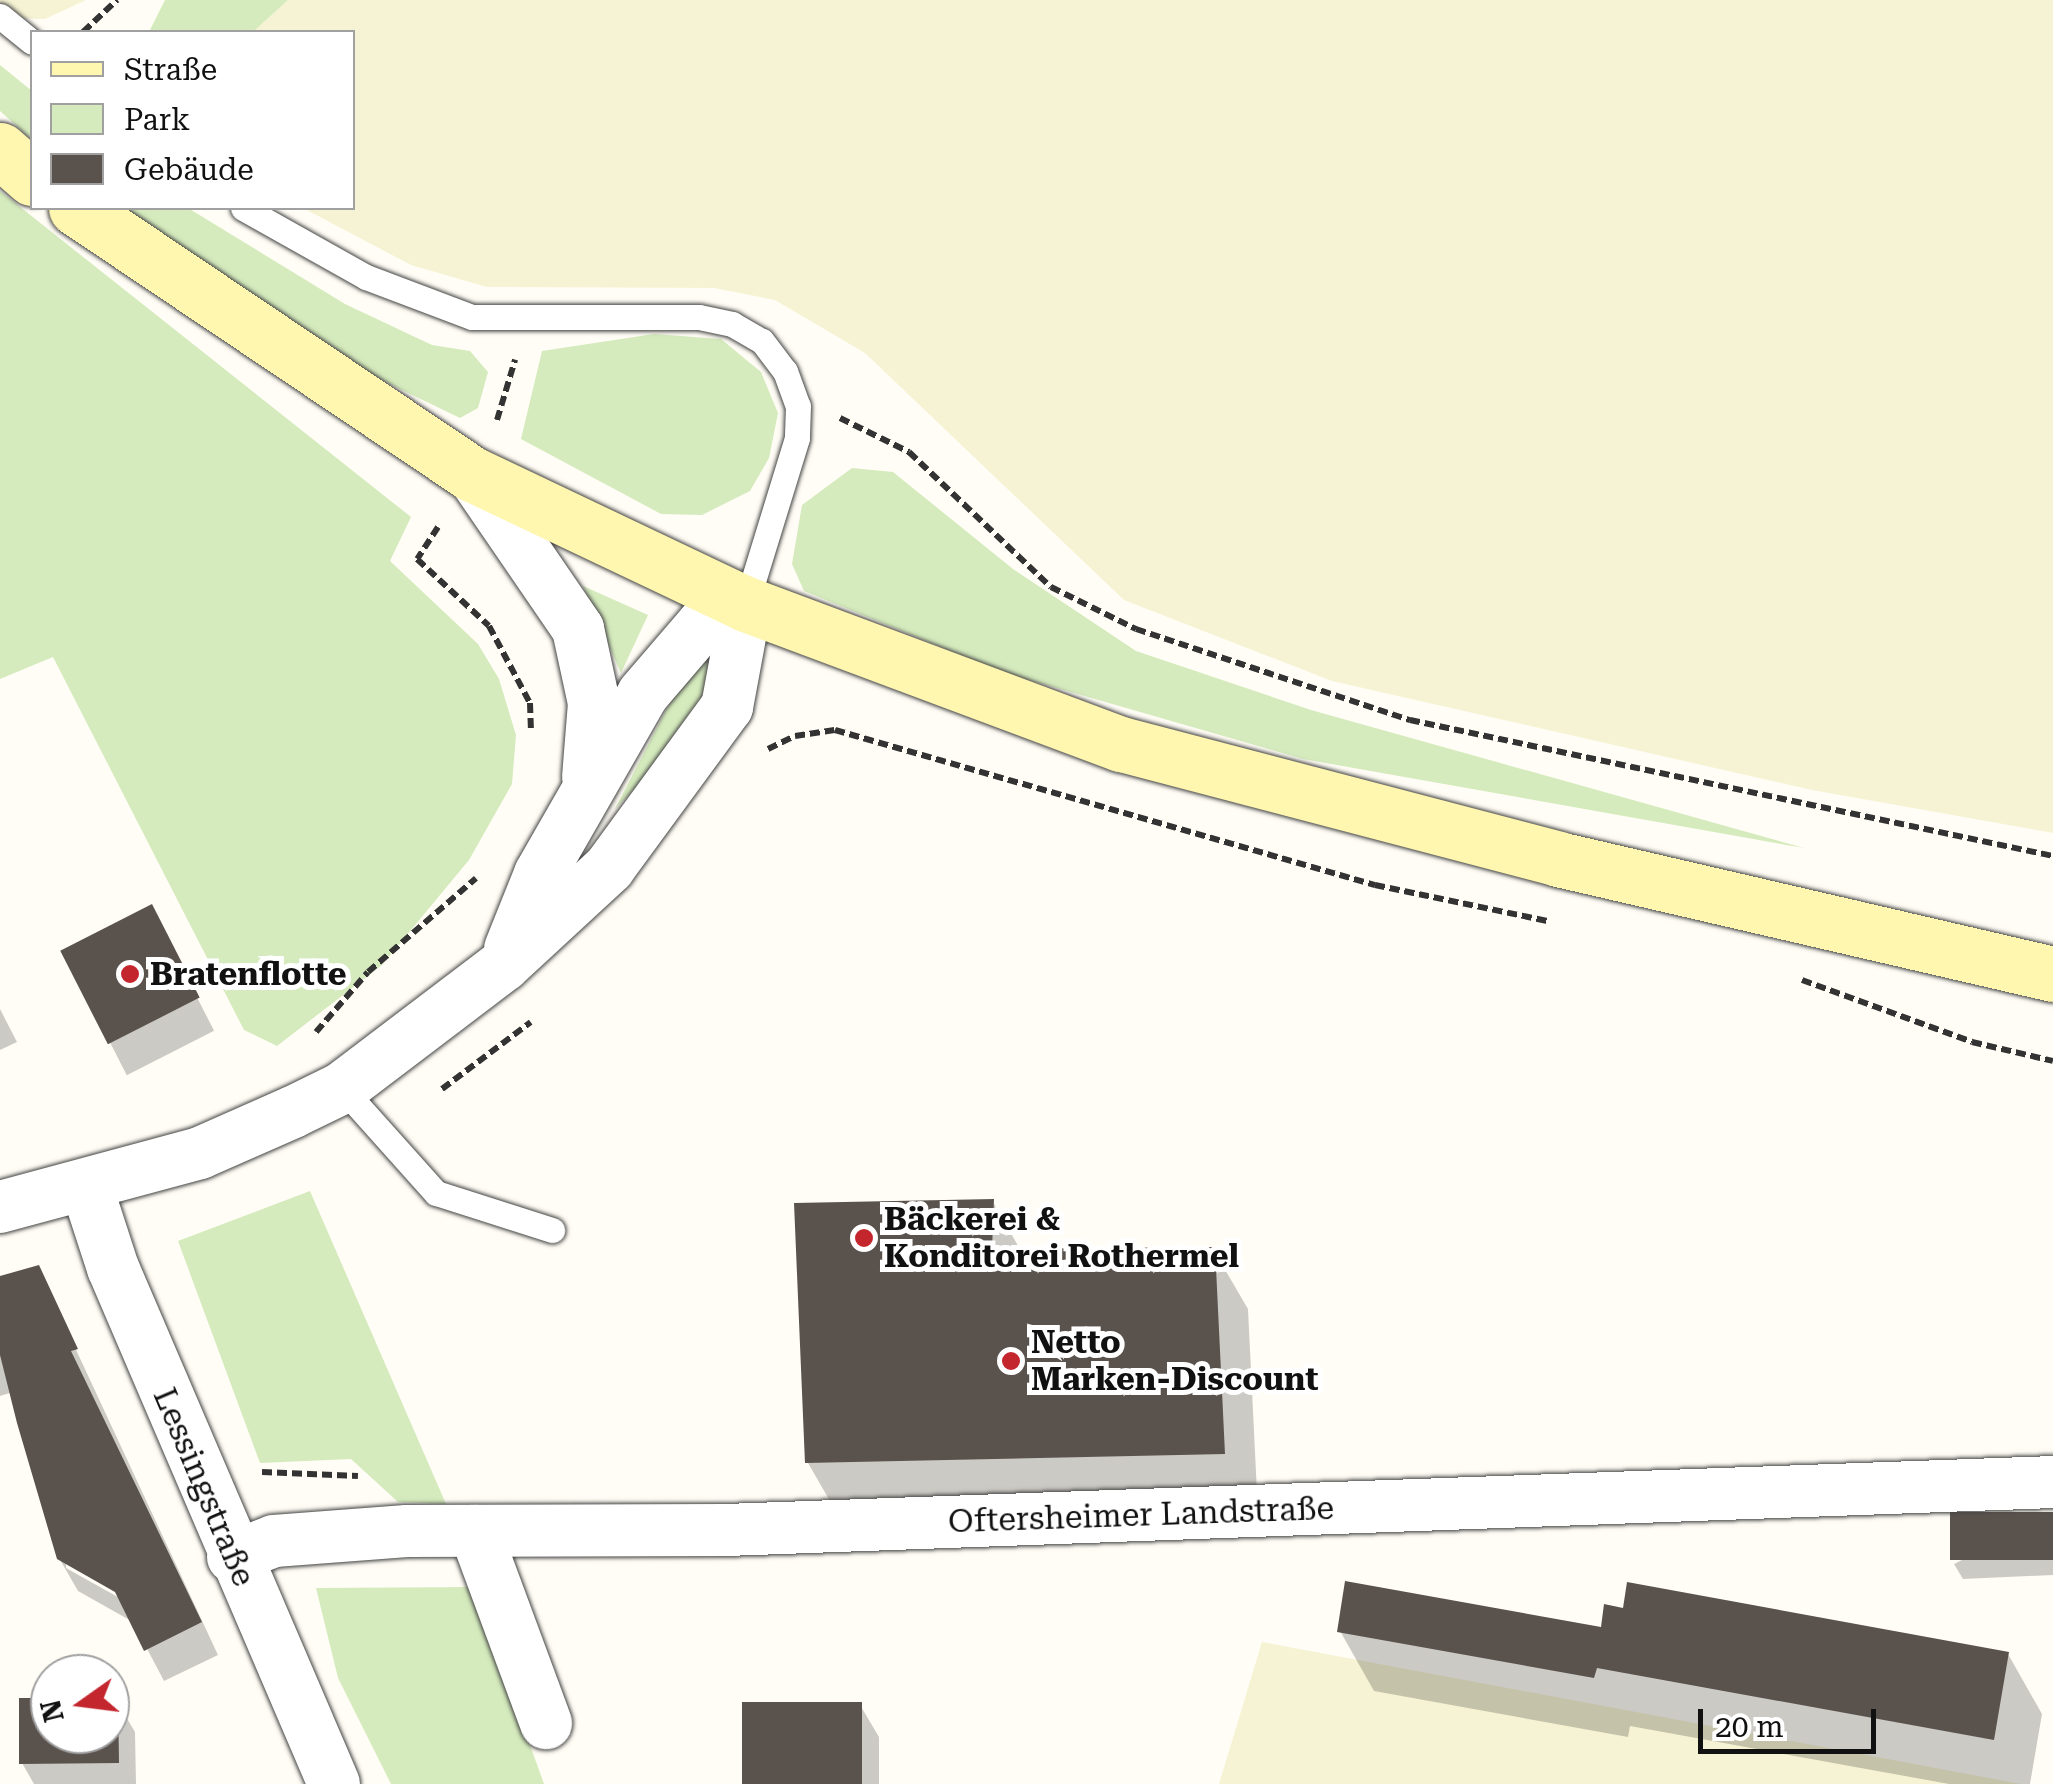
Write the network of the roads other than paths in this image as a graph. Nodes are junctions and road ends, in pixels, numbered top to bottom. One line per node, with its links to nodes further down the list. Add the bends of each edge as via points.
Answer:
1 (0, 16): 2 (lane)
2 (30, 40)
3 (0, 150): 4 (main road)
4 (30, 176)
5 (79, 210): 7 (main road)
6 (247, 210): 8 (lane, via 366,278 432,306 524,320 650,316 732,324 762,341 798,406 797,438)
7 (472, 474): 8 (main road); 9 (street, via 578,629 594,702)
8 (746, 604): 9 (street, via 703,624 672,652); 10 (street, via 726,707 609,868); 11 (main road, via 1121,744 1520,850)
9 (587, 796): 10 (street, via 540,874)
10 (504, 964): 12 (street)
11 (2053, 974)
12 (342, 1088): 13 (street, via 200,1152); 15 (lane, via 436,1193)
13 (86, 1185): 14 (street); 18 (street, Lessingstraße, via 113,1268)
14 (0, 1208)
15 (552, 1230)
16 (2053, 1482): 17 (street, Oftersheimer Landstraße, via 726,1530)
17 (475, 1531): 18 (street, Oftersheimer Landstraße, via 274,1541); 19 (street)
18 (233, 1558): 20 (street, Lessingstraße)
19 (546, 1723)
20 (334, 1784)

